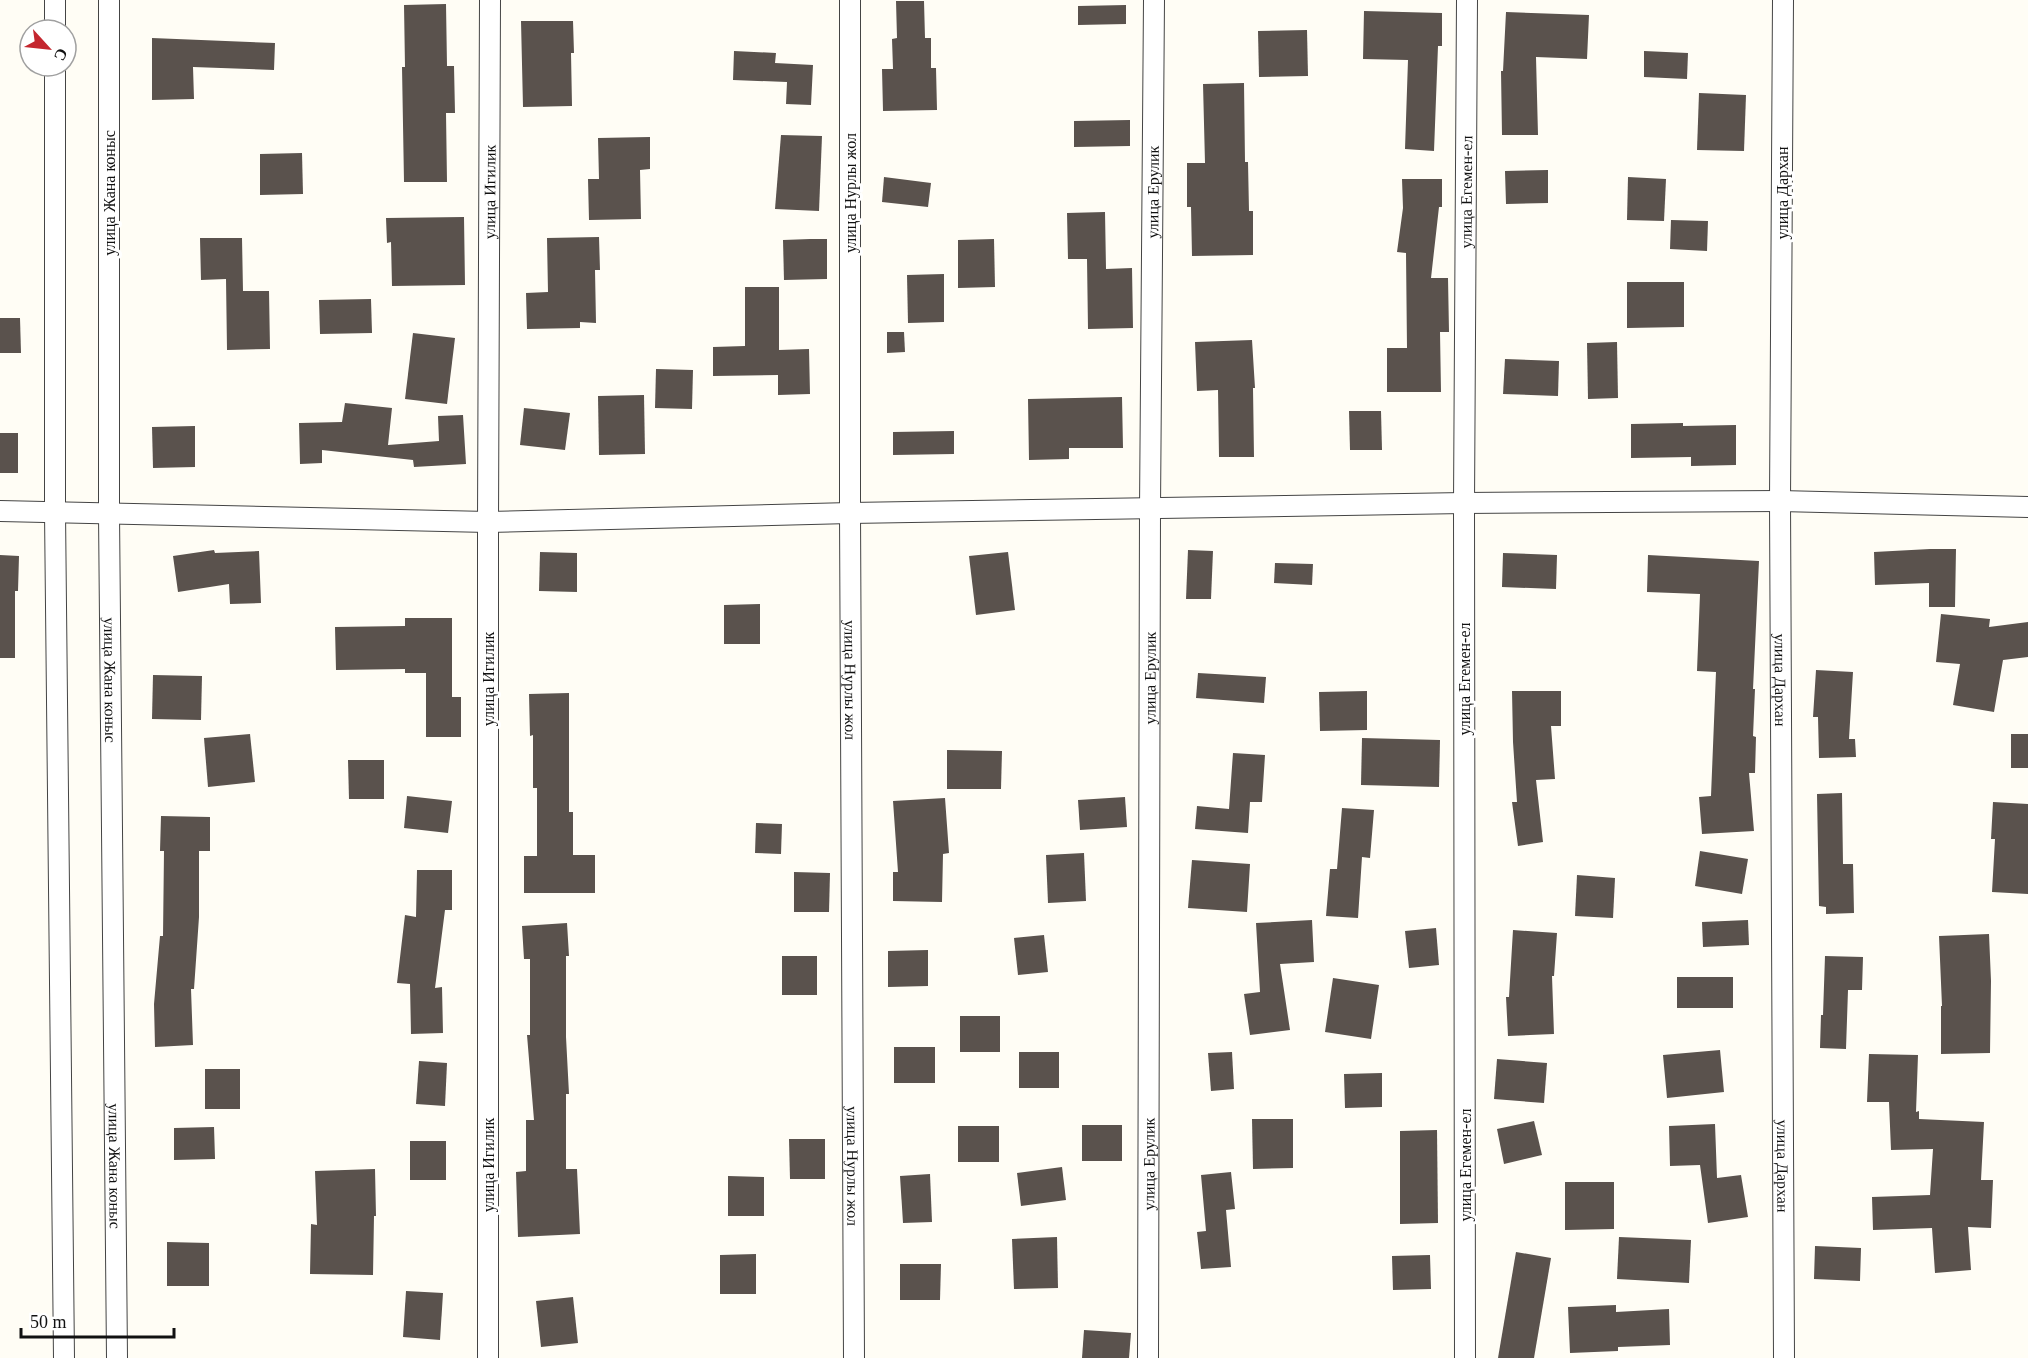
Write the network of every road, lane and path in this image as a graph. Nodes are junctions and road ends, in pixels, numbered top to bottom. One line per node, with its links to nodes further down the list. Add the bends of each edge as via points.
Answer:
1 (55, 0): 8 (street)
2 (109, 0): 17 (street, улица Жана коныс)
3 (490, 0): 18 (street, улица Игилик)
4 (850, 0): 16 (street, улица Нурлы жол)
5 (1154, 0): 13 (street, улица Ерулик)
6 (1467, 0): 11 (street, улица Егемен-ел)
7 (1783, 0): 10 (street, улица Дархан)
8 (55, 18)
9 (55, 78): 15 (street)
10 (1780, 501): 11 (street); 12 (street); 25 (street, улица Дархан)
11 (1464, 503): 13 (street); 24 (street, улица Егемен-ел)
12 (2028, 507)
13 (1150, 509): 16 (street); 23 (street, улица Ерулик)
14 (0, 511): 15 (street)
15 (55, 512): 17 (street); 19 (street)
16 (850, 513): 18 (street); 22 (street, улица Нурлы жол)
17 (109, 514): 18 (street); 20 (street, улица Жана коныс)
18 (488, 522): 21 (street, улица Игилик)
19 (64, 1358)
20 (117, 1358)
21 (488, 1358)
22 (854, 1358)
23 (1148, 1358)
24 (1465, 1358)
25 (1784, 1358)

